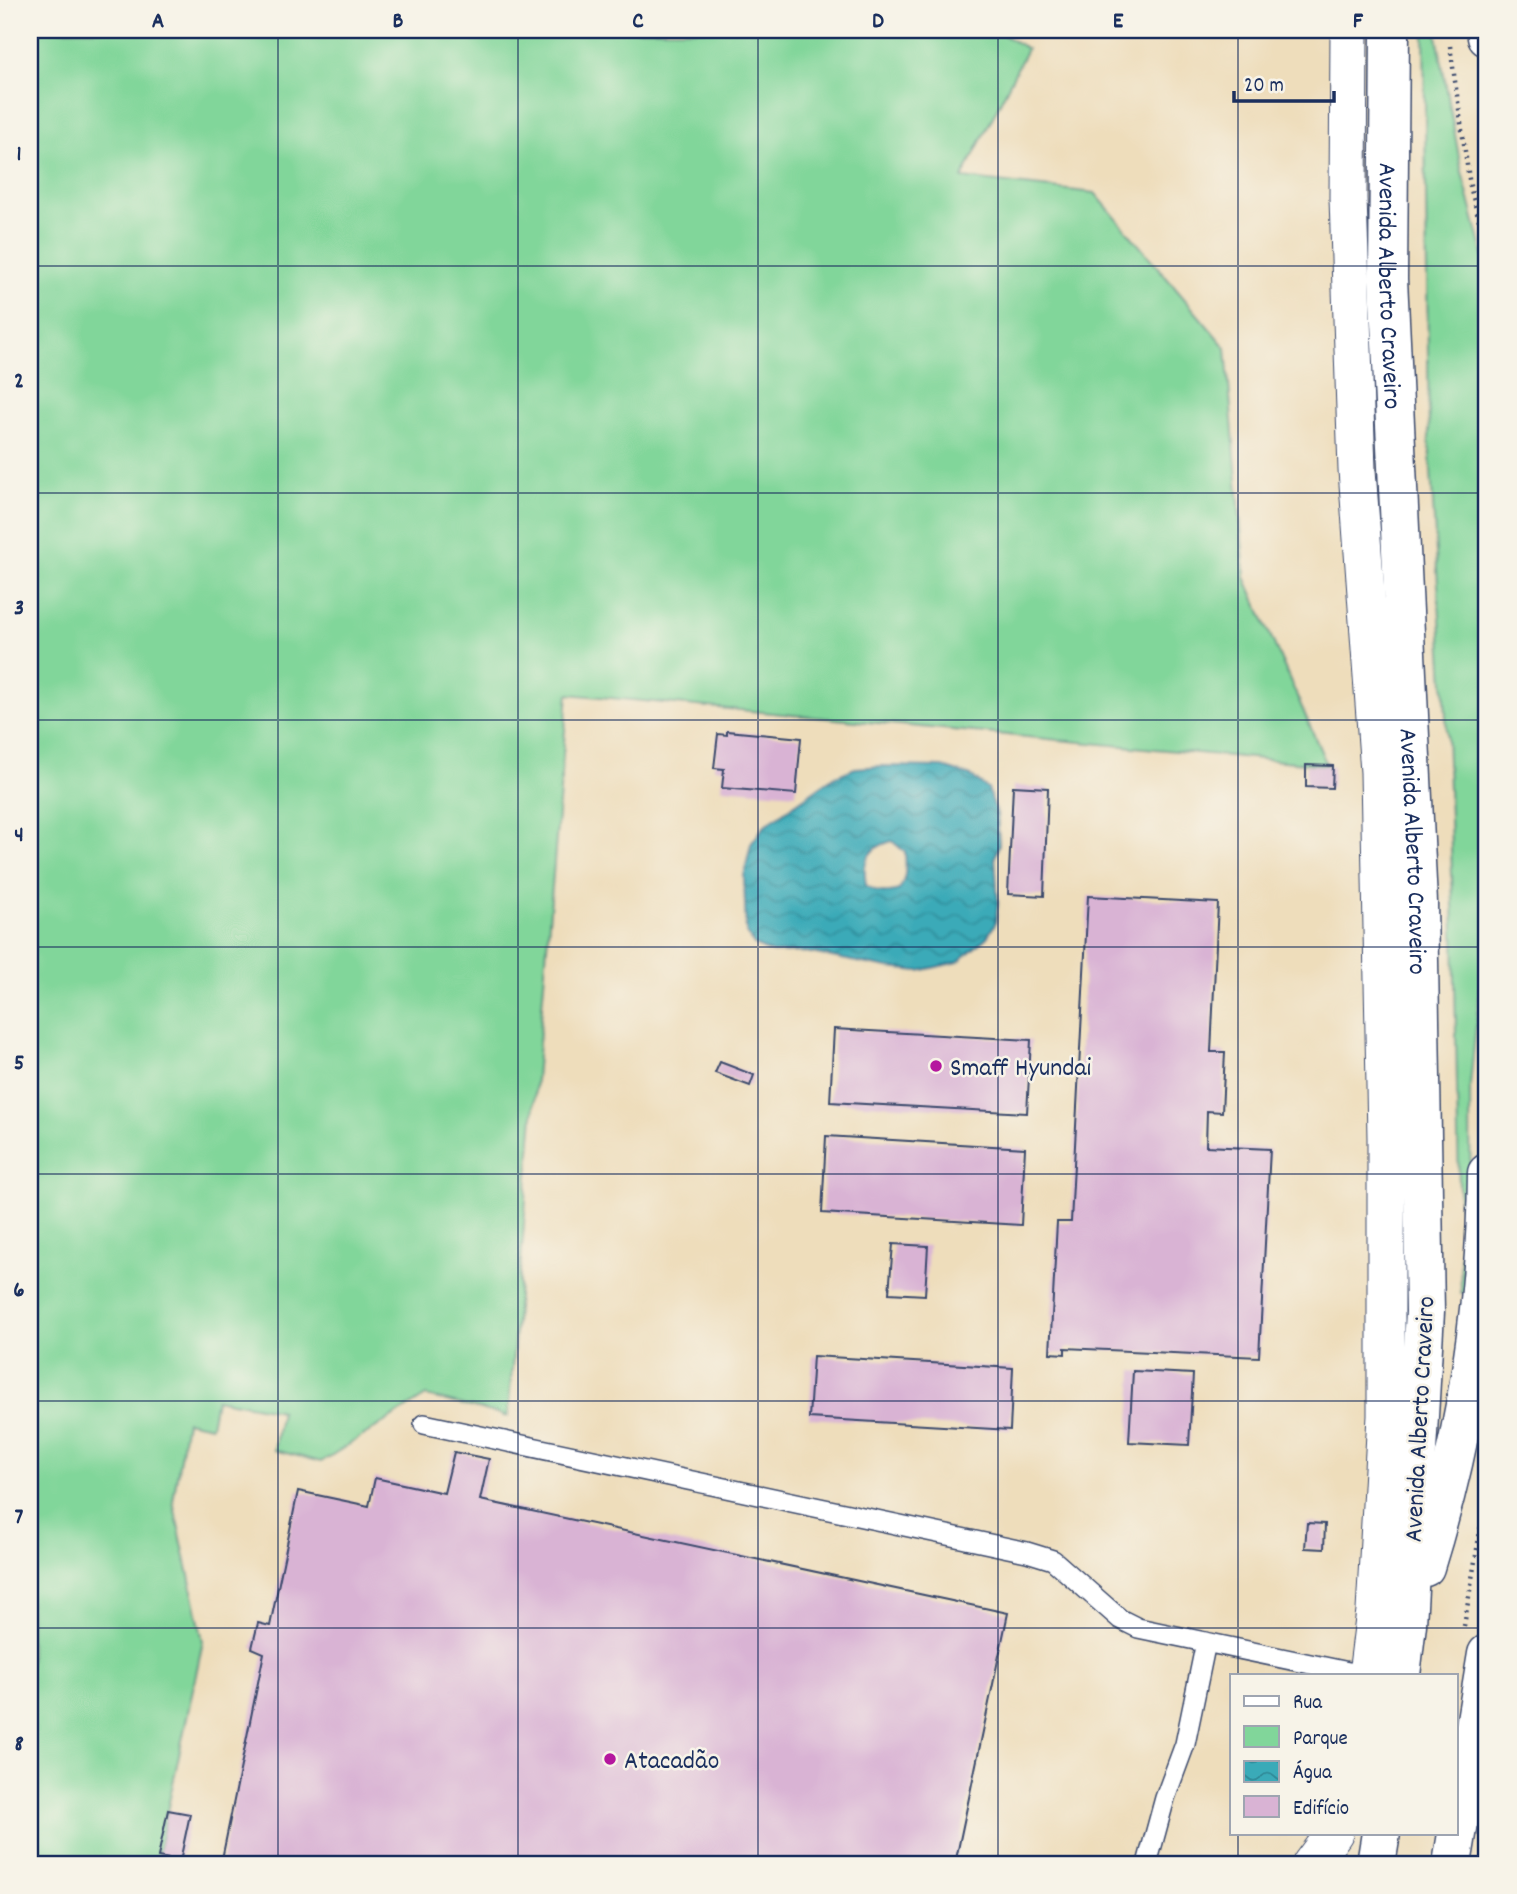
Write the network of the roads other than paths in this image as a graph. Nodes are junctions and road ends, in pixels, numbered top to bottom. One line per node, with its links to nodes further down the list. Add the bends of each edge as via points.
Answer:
1 (1349, 30): 12 (street, via 1348,198 1357,470 1379,772 1386,1138 1386,1416 1375,1611)
2 (1390, 30): 8 (main road, Avenida Alberto Craveiro, via 1388,279 1418,903 1425,1312)
3 (1486, 30): 4 (main road)
4 (1487, 37)
5 (1487, 1173): 6 (main road)
6 (1487, 1238): 8 (main road, via 1473,1365 1446,1501)
7 (424, 1424): 9 (lane, via 1027,1552 1053,1560 1120,1619 1138,1628)
8 (1407, 1624): 13 (main road, Avenida Alberto Craveiro)
9 (1206, 1642): 11 (lane); 18 (lane, via 1185,1744)
10 (1482, 1664): 14 (main road)
11 (1360, 1674)
12 (1365, 1674)
13 (1401, 1674)
14 (1458, 1824)
15 (1333, 1834): 19 (street)
16 (1381, 1834): 20 (main road)
17 (1456, 1834): 21 (main road)
18 (1147, 1864)
19 (1311, 1864)
20 (1377, 1864)
21 (1452, 1864)

